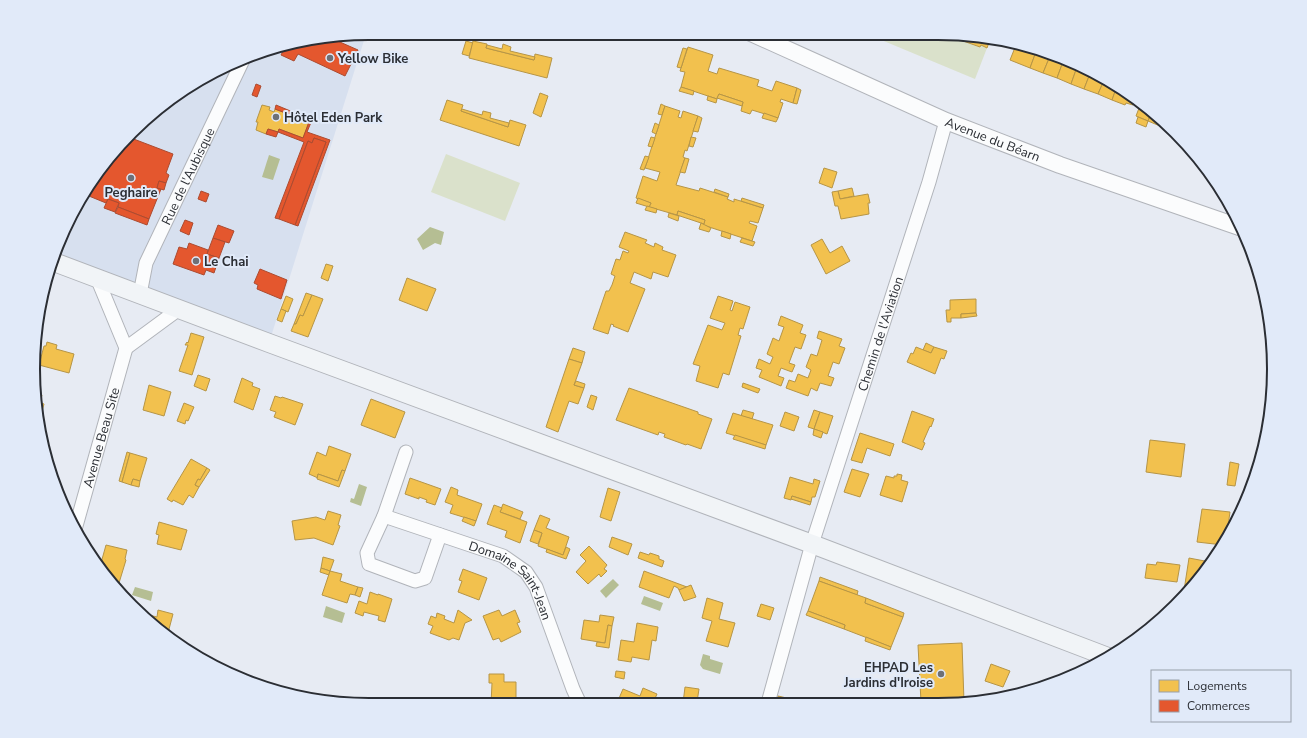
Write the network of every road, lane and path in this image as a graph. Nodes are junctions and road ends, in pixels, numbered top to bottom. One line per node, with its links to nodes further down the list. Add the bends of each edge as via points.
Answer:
1 (764, 40): 3 (street, Avenue du Béarn)
2 (240, 66): 7 (street, Rue de l'Aubisque, via 146,263)
3 (946, 122): 4 (street, Avenue du Béarn, via 1060,165); 14 (street, Chemin de l'Aviation)
4 (1234, 225)
5 (57, 263): 6 (main road)
6 (97, 278): 7 (main road); 9 (street)
7 (140, 294): 8 (main road)
8 (179, 309): 9 (street); 14 (main road)
9 (126, 348): 12 (street, Avenue Beau Site)
10 (406, 452): 11 (street)
11 (384, 516): 13 (street, Domaine Saint-Jean); 13 (street, via 367,553 368,564 415,582 425,578)
12 (77, 521)
13 (440, 535): 16 (street, Domaine Saint-Jean, via 503,556 526,572 536,587)
14 (812, 544): 15 (main road); 17 (street, Chemin de l'Aviation)
15 (1101, 654)
16 (577, 698)
17 (769, 698)

